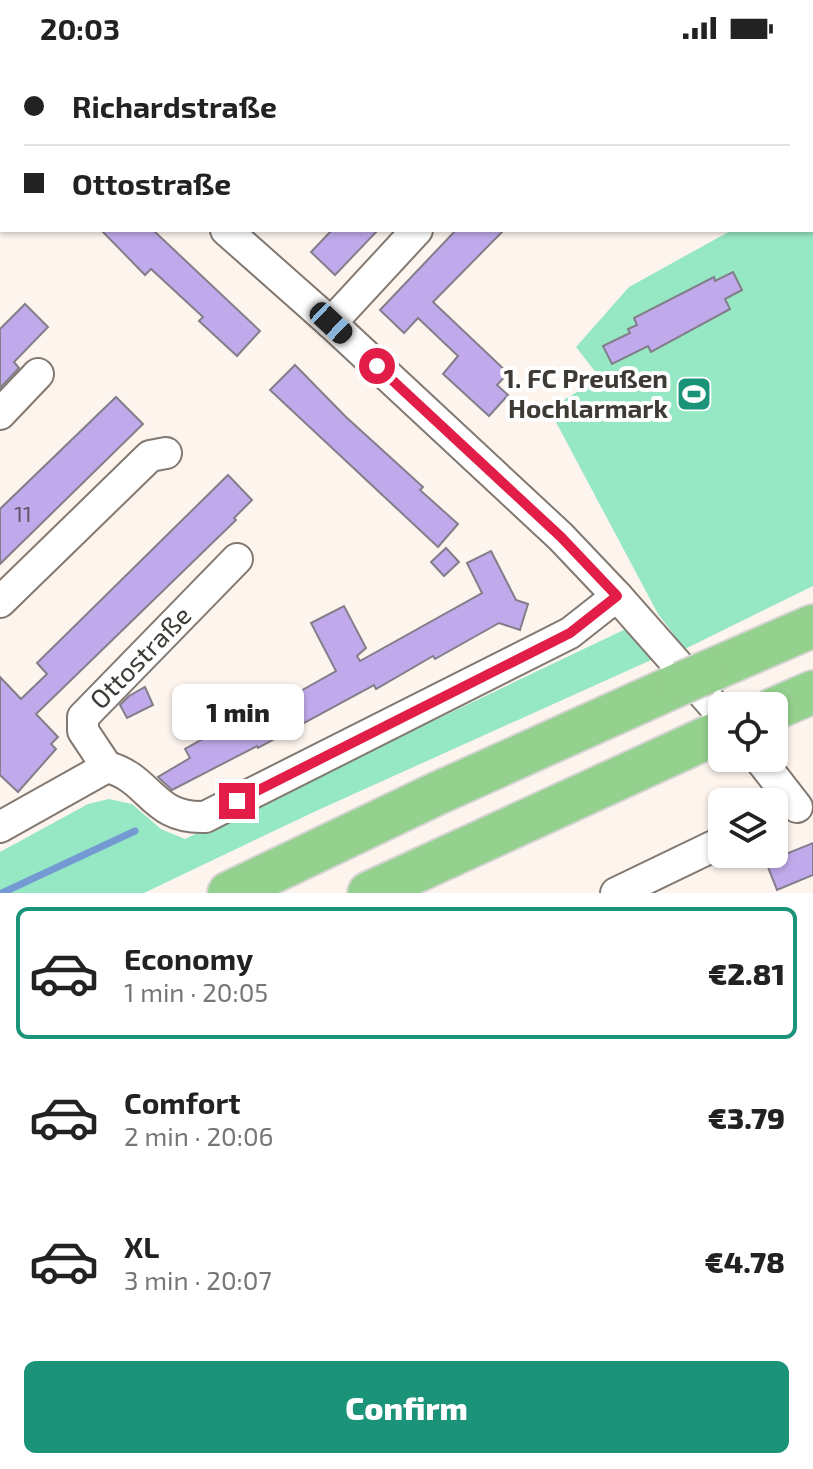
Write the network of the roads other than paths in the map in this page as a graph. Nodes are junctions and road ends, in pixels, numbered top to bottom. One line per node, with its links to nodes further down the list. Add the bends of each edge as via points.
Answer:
1 (228, 232): 3 (street)
2 (415, 232): 3 (street)
3 (331, 323): 8 (street, via 561,537)
4 (38, 374): 5 (street)
5 (0, 414)
6 (166, 453): 9 (street, via 150,456)
7 (237, 559): 15 (street, Ottostraße, via 83,717 83,731)
8 (617, 596): 12 (street); 15 (street, Ottostraße, via 570,633 205,817 167,811 120,770)
9 (0, 602)
10 (813, 626): 20 (highway)
11 (813, 692): 13 (highway)
12 (708, 699)
13 (788, 703)
14 (708, 737): 21 (highway)
15 (107, 767): 18 (street)
16 (769, 772): 17 (street)
17 (795, 808)
18 (0, 827)
19 (708, 849): 22 (street)
20 (229, 893)
21 (369, 893)
22 (616, 893)

